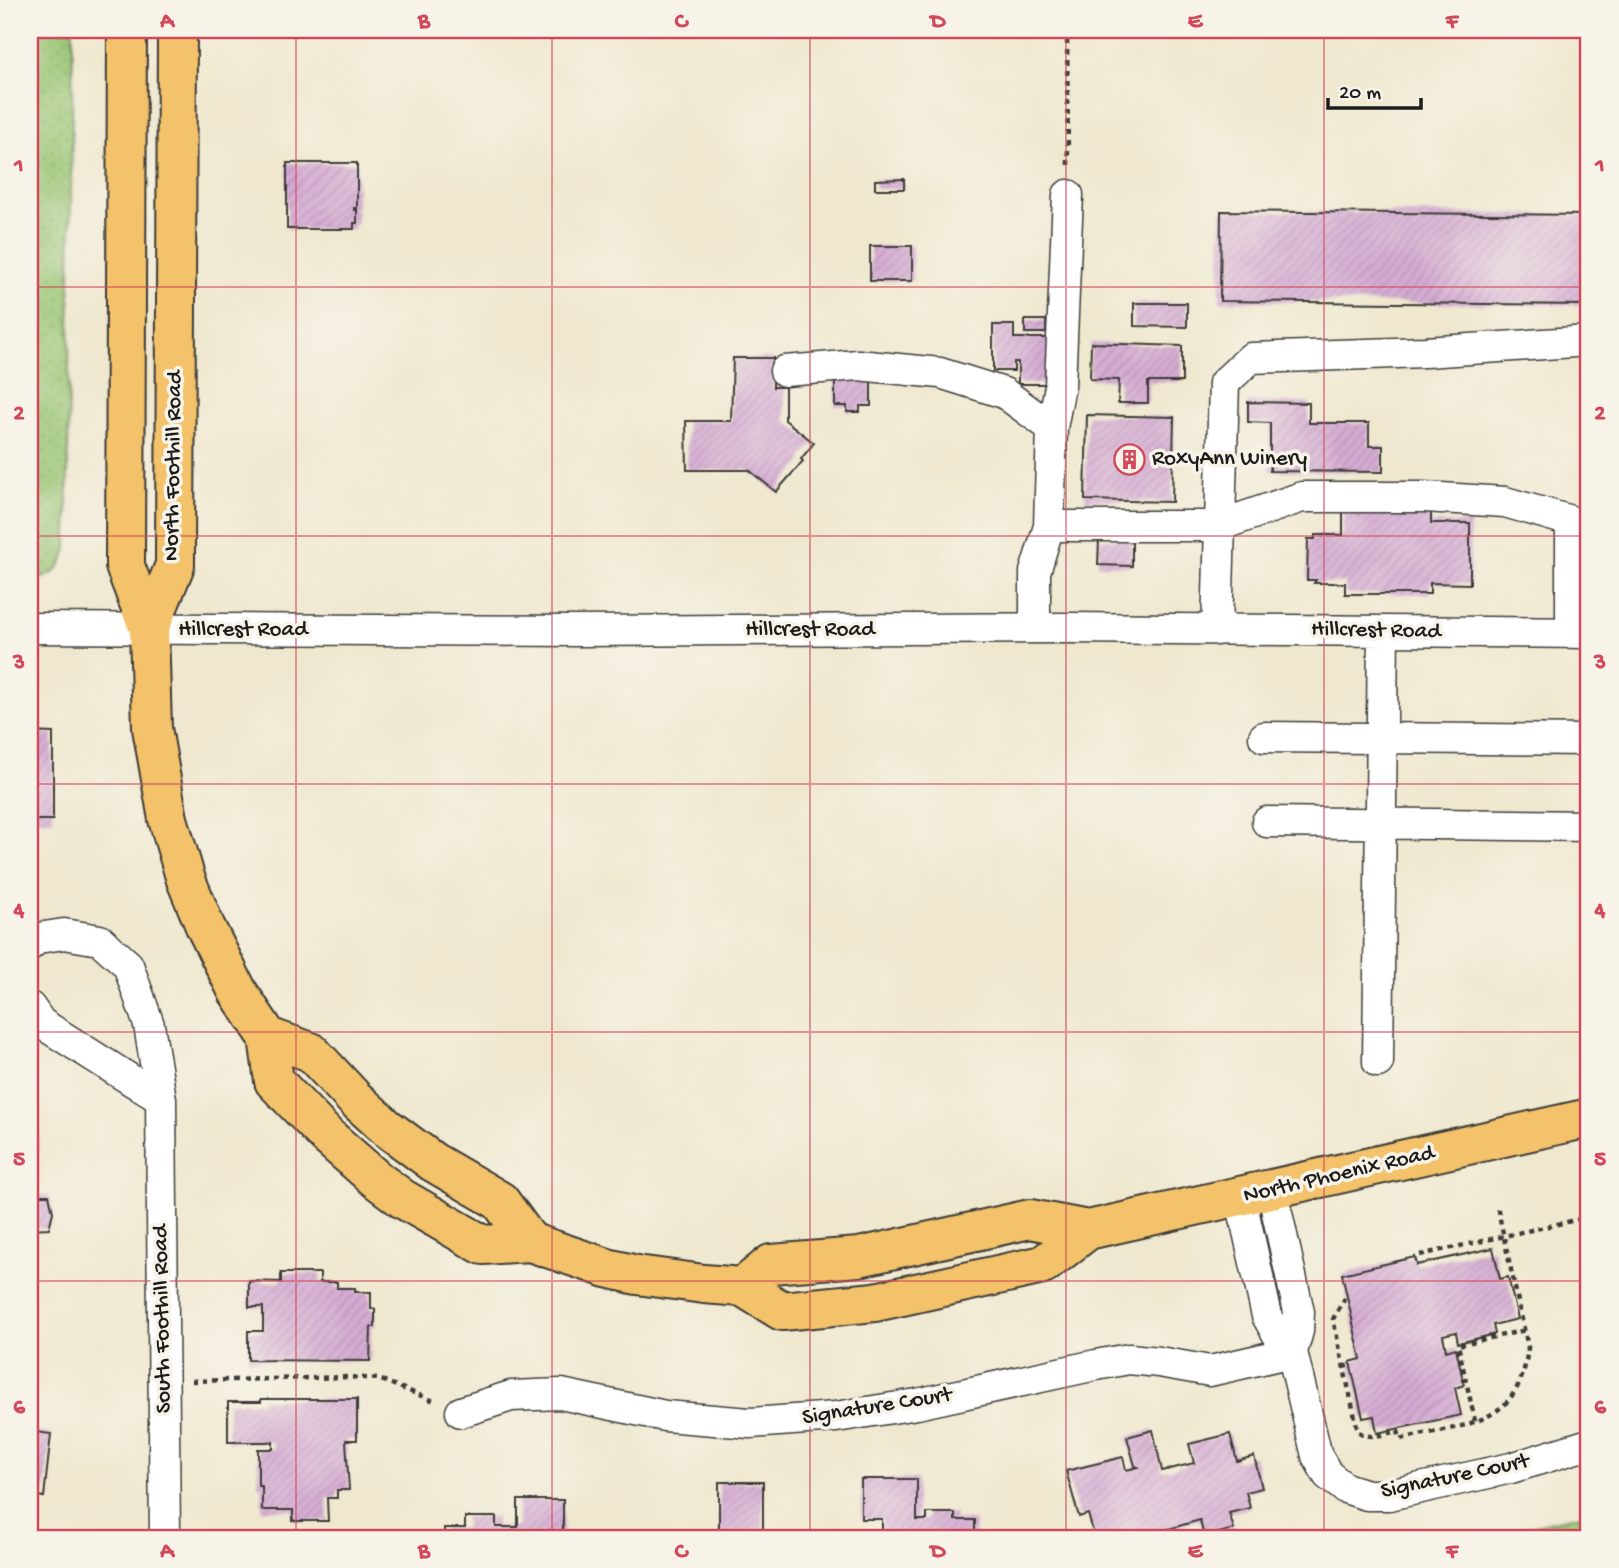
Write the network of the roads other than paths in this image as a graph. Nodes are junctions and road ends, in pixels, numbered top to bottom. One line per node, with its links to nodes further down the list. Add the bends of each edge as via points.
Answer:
1 (127, 30): 12 (main road, North Foothill Road, via 125,566)
2 (177, 30): 12 (main road, North Foothill Road, via 175,565)
3 (1068, 195): 6 (street, via 1060,386)
4 (1589, 341): 9 (street, via 1251,358 1224,383)
5 (785, 371): 6 (street, via 858,365 940,373 1004,393)
6 (1052, 428): 8 (street)
7 (1580, 523): 9 (street, via 1505,502 1425,496 1302,497); 15 (street)
8 (1049, 526): 9 (street); 11 (street, via 1035,572)
9 (1219, 526): 13 (street)
10 (30, 628): 12 (street, Hillcrest Road)
11 (1035, 628): 12 (street, Hillcrest Road); 13 (street, Hillcrest Road)
12 (149, 629): 27 (main road, North Phoenix Road, via 152,729 176,849 205,926 268,1037 274,1080 304,1115 376,1179 483,1245 530,1242 637,1275 743,1287 782,1311 875,1302 1042,1265 1088,1230)
13 (1217, 630): 14 (street, Hillcrest Road)
14 (1383, 631): 15 (street, Hillcrest Road); 17 (street)
15 (1580, 633)
16 (1264, 737): 17 (street)
17 (1382, 739): 18 (street); 20 (street)
18 (1589, 740)
19 (1267, 822): 20 (street)
20 (1381, 824): 21 (street); 24 (street)
21 (1589, 826)
22 (30, 945): 25 (street, South Foothill Road, via 37,938 64,934 100,940 128,965 149,1025)
23 (30, 1007): 25 (street, via 41,1023)
24 (1378, 1062)
25 (161, 1099): 31 (street, South Foothill Road)
26 (1589, 1118): 27 (main road, North Phoenix Road)
27 (1256, 1193): 28 (street, Signature Court, via 1267,1315)
28 (1292, 1352): 29 (street, Signature Court, via 1210,1371 1129,1359 836,1417 750,1423 665,1416 561,1394 511,1396); 30 (street, Signature Court, via 1317,1456 1328,1475 1345,1488 1367,1495 1390,1495 1498,1471)
29 (461, 1412)
30 (1589, 1444)
31 (165, 1538)

